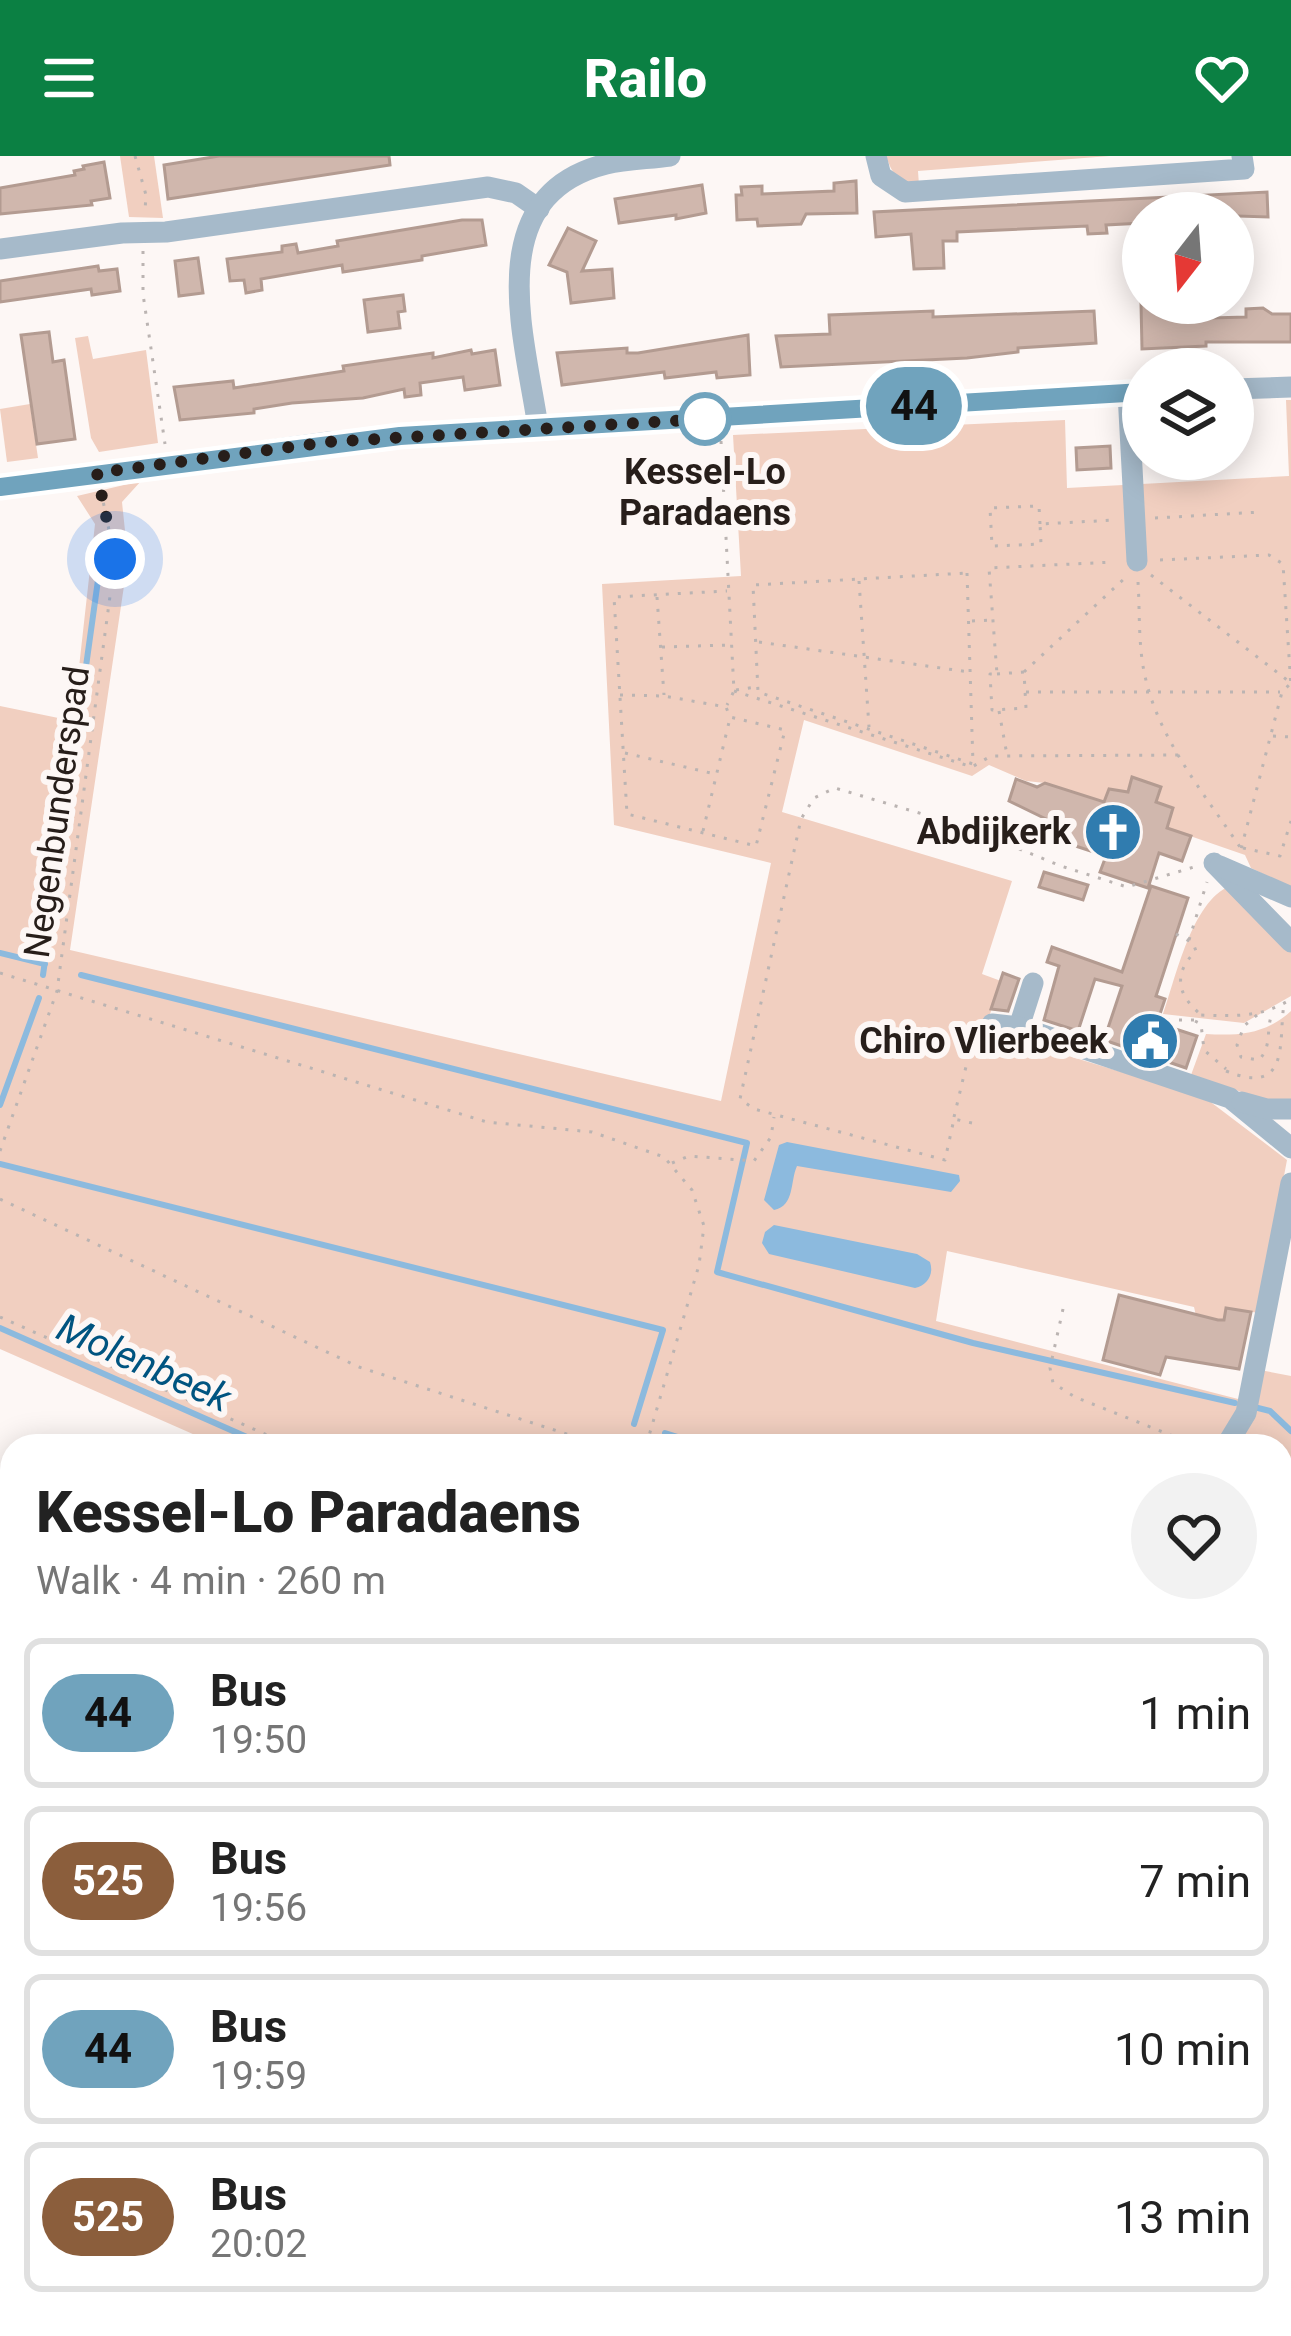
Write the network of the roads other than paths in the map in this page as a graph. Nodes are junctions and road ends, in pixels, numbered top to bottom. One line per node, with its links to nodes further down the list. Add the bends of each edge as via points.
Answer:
1 (670, 156): 4 (street, via 596,168)
2 (876, 156): 3 (street, via 881,176 905,192)
3 (1243, 163)
4 (539, 209): 5 (street, via 488,187); 9 (street, via 517,271)
5 (0, 249)
6 (1291, 387): 7 (street)
7 (1254, 388)
8 (1122, 393): 9 (street)
9 (538, 428): 11 (street, via 328,442)
10 (1134, 480): 12 (street)
11 (0, 487)
12 (1142, 567)
13 (1291, 897): 14 (street, via 1214,863)
14 (1291, 942)
15 (1033, 982): 17 (street)
16 (992, 1024): 17 (street)
17 (1019, 1027): 18 (street)
18 (1230, 1098): 19 (street); 20 (street)
19 (1291, 1108)
20 (1291, 1148)
21 (1291, 1184): 22 (street, via 1246,1413)
22 (1233, 1434)

